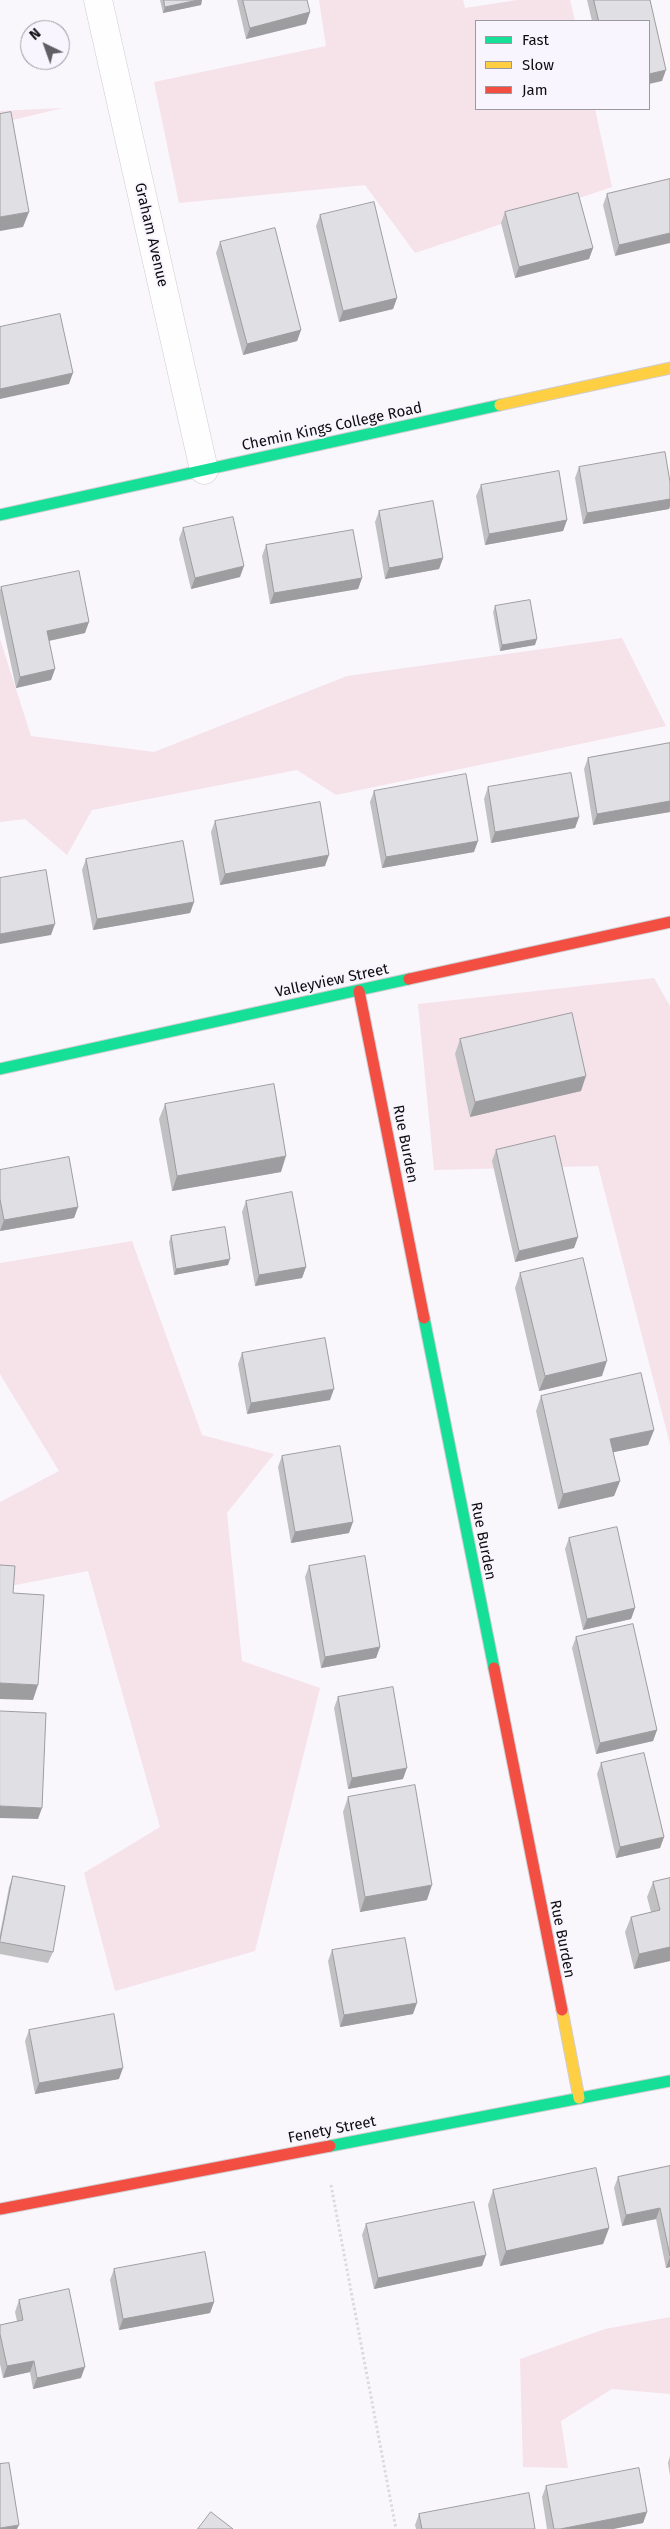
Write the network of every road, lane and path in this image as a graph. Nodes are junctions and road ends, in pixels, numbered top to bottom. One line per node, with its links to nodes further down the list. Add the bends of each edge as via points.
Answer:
1 (98, 0): 3 (street, Graham Avenue)
2 (670, 368): 3 (street, Chemin Kings College Road)
3 (204, 470): 4 (street, Chemin Kings College Road)
4 (0, 515)
5 (670, 922): 6 (street, Valleyview Street)
6 (359, 991): 7 (street, Valleyview Street); 9 (street, Rue Burden)
7 (0, 1069)
8 (670, 2080): 9 (street, Fenety Street)
9 (579, 2098): 11 (street, Fenety Street)
10 (331, 2185): 12 (path)
11 (0, 2209)
12 (396, 2529)

